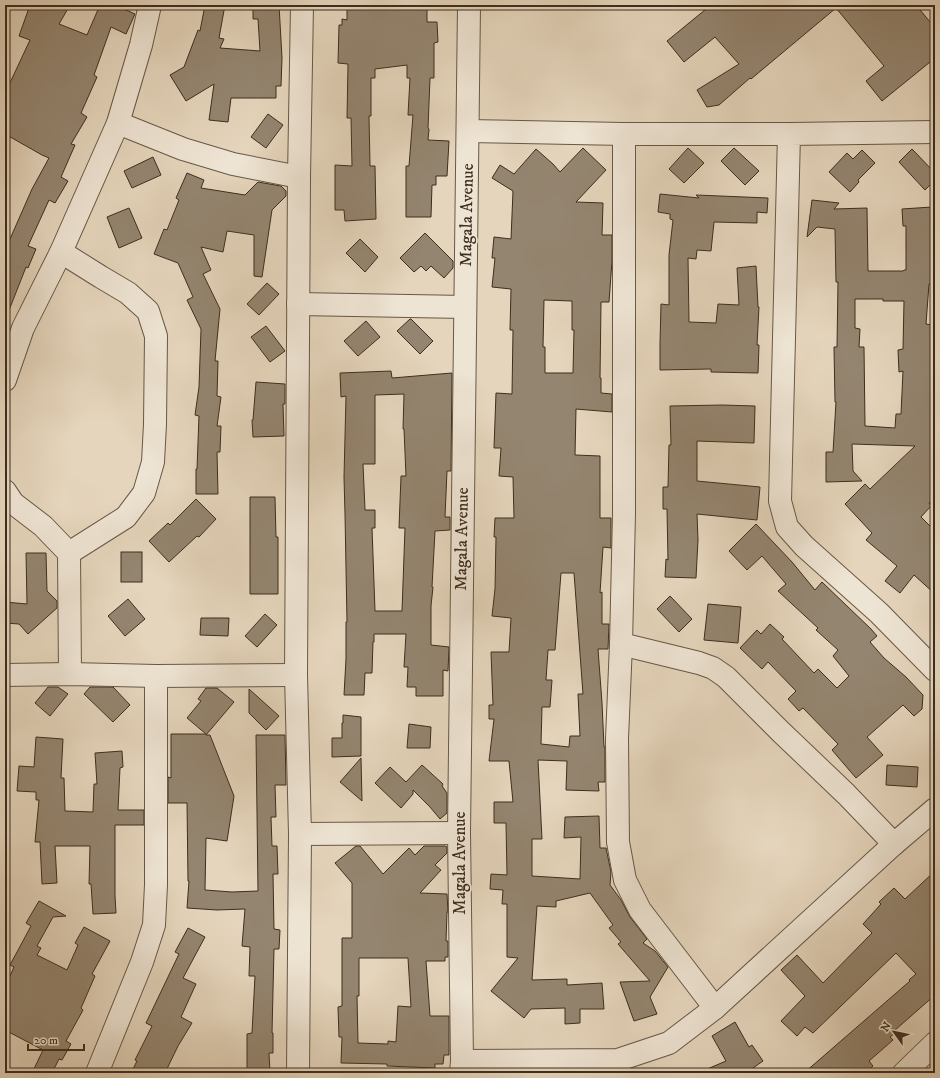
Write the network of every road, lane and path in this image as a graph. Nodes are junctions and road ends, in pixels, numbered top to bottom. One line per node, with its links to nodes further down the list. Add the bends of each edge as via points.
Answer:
1 (150, 5): 4 (street)
2 (302, 5): 9 (street)
3 (469, 5): 5 (street, Magala Avenue)
4 (118, 123): 9 (street, via 183,149 233,164); 10 (street)
5 (468, 131): 7 (street); 12 (street, Magala Avenue)
6 (935, 132): 8 (street)
7 (624, 134): 8 (street); 16 (street, via 624,514)
8 (789, 134): 17 (street, via 780,501 788,527 804,546 879,613)
9 (299, 177): 11 (street)
10 (61, 252): 13 (street, via 23,328); 15 (street, via 128,293 148,311 156,336 156,424 153,462 144,493 126,517)
11 (298, 304): 12 (street); 20 (street)
12 (465, 307): 23 (street, Magala Avenue)
13 (5, 380)
14 (5, 491): 15 (street, via 13,503 43,526)
15 (69, 553): 18 (street)
16 (621, 644): 25 (street, via 713,668 846,794); 26 (street, via 616,739 618,842 625,880 640,910)
17 (935, 670)
18 (70, 674): 19 (street); 21 (street)
19 (5, 675)
20 (296, 675): 21 (street); 24 (street)
21 (156, 676): 30 (street, via 154,925 142,962)
22 (935, 808): 25 (street)
23 (459, 833): 24 (street); 28 (street, Magala Avenue)
24 (300, 834): 31 (street)
25 (894, 844): 26 (street)
26 (715, 1008): 29 (street, via 668,1043)
27 (935, 1043): 32 (street)
28 (461, 1067): 29 (street)
29 (618, 1067)
30 (97, 1073)
31 (298, 1073)
32 (904, 1073)

